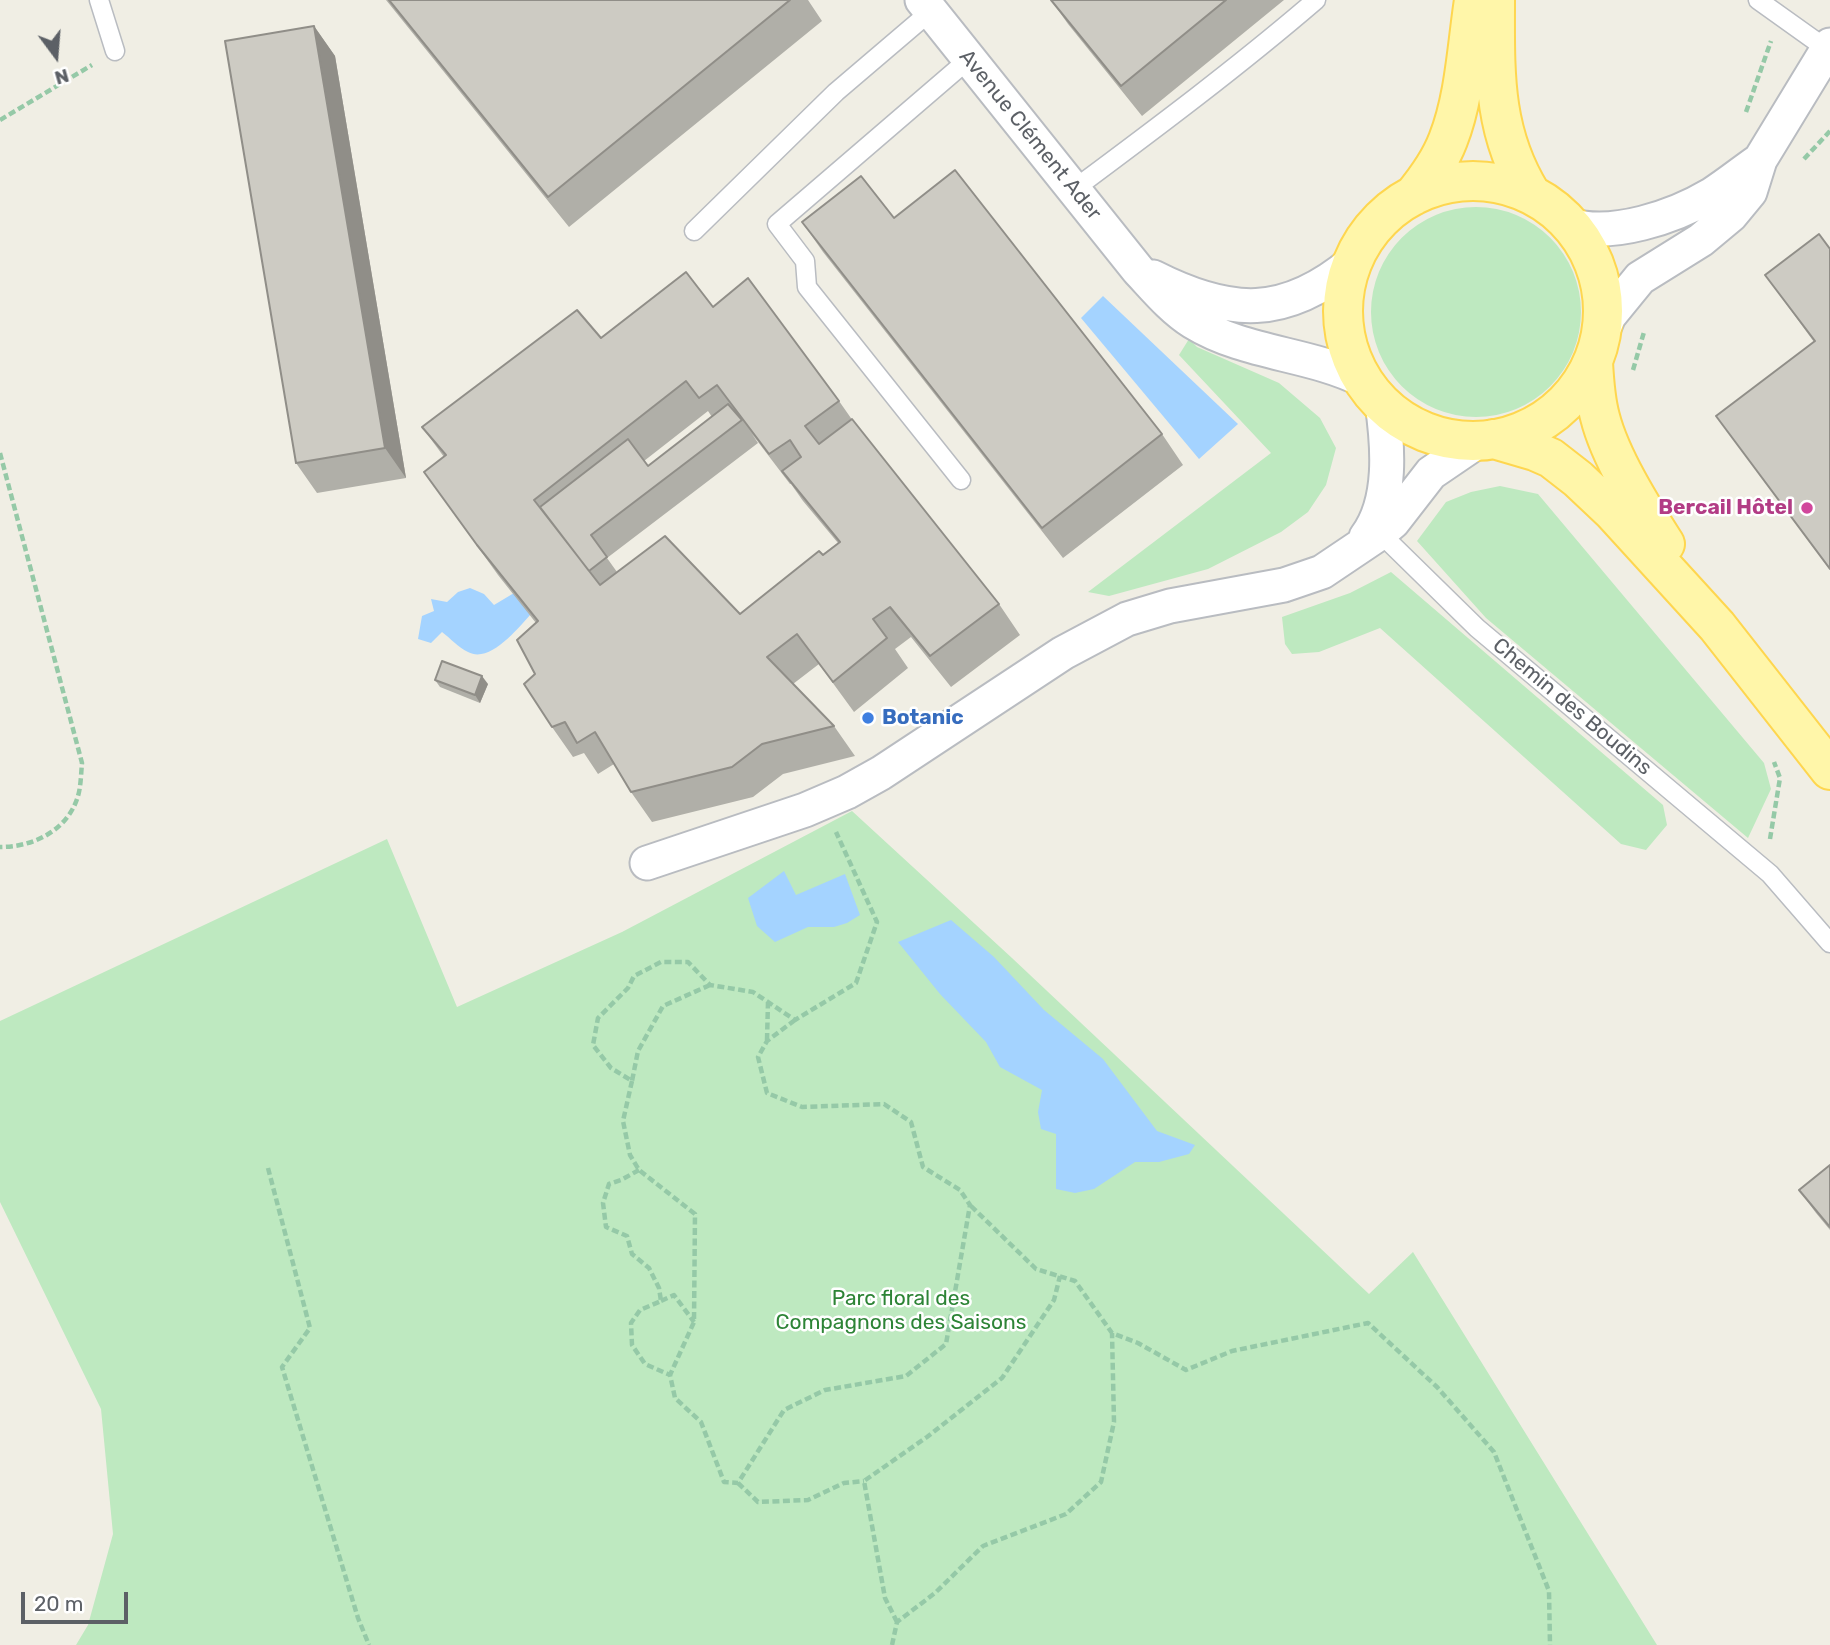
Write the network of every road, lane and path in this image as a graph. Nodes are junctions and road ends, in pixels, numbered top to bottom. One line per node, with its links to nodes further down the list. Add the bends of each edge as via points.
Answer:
1 (99, 0): 8 (lane)
2 (1316, 0): 12 (lane, via 1158,128)
3 (1474, 0): 14 (main road, via 1449,139)
4 (1495, 0): 13 (main road, via 1495,85 1501,124 1513,162)
5 (1758, 0): 7 (lane)
6 (927, 6): 9 (street, Avenue Clément Ader); 16 (lane)
7 (1829, 48): 11 (street)
8 (115, 51): 10 (path)
9 (969, 59): 12 (street, Avenue Clément Ader); 23 (lane, via 776,223 805,261 807,287)
10 (0, 120)
11 (1760, 160): 15 (street, via 1710,195 1671,213 1610,229); 19 (street, via 1750,192 1731,215 1640,278 1609,317)
12 (1073, 190): 18 (street, Avenue Clément Ader)
13 (1531, 194): 14 (main road, via 1502,184 1472,181 1441,185); 15 (main road)
14 (1413, 196): 17 (main road, via 1377,224)
15 (1570, 225): 19 (main road, via 1587,248 1598,275 1603,304)
16 (694, 231)
17 (1353, 262): 18 (street, via 1314,291 1263,306 1210,299); 20 (main road, via 1344,322 1350,352)
18 (1138, 270): 20 (street, Avenue Clément Ader, via 1177,310 1209,331 1331,365)
19 (1597, 348): 21 (main road, via 1579,388 1553,413 1522,432); 25 (main road, via 1596,403 1607,437 1637,498)
20 (1372, 391): 21 (main road, via 1419,429 1448,438); 24 (street, via 1386,442 1384,492)
21 (1486, 440): 24 (street, via 1431,473 1393,522); 25 (main road, via 1535,451 1578,479)
22 (0, 453): 29 (path, via 82,763 78,796 64,822 41,840)
23 (961, 480)
24 (1369, 540): 28 (street, via 1322,572 1284,585 1170,606 1116,624 1063,653 881,773); 31 (lane, Chemin des Boudins)
25 (1717, 625): 27 (main road)
26 (1773, 759): 31 (path, via 1780,778 1770,840)
27 (1830, 770)
28 (827, 802): 30 (street); 35 (path, via 830,820 877,922 856,983)
29 (0, 847)
30 (647, 863)
31 (1770, 874): 32 (lane, Chemin des Boudins)
32 (1830, 943)
33 (710, 985): 34 (path, via 753,992); 37 (path, via 663,1006 638,1051); 37 (path, via 688,961 662,962 634,976 598,1018 593,1045 611,1068)
34 (768, 1002): 35 (path); 36 (path)
35 (795, 1020): 36 (path)
36 (766, 1041): 40 (path, via 758,1057 767,1093 802,1107 884,1104 911,1122 923,1167 960,1190)
37 (632, 1081): 39 (path, via 622,1121 630,1155)
38 (268, 1168): 49 (path, via 310,1328 282,1367)
39 (639, 1170): 42 (path, via 609,1184 603,1203 606,1227 627,1236 632,1254 649,1268); 43 (path, via 695,1214)
40 (970, 1205): 41 (path, via 1036,1269); 47 (path, via 946,1344 906,1376 825,1390 784,1410)
41 (1060, 1276): 44 (path, via 1075,1281); 46 (path, via 1054,1300 1002,1378)
42 (661, 1301): 43 (path, via 674,1295); 45 (path, via 640,1310 631,1323 632,1345 645,1364)
43 (694, 1322): 45 (path)
44 (1112, 1333): 48 (path, via 1114,1422 1101,1482 1066,1514 983,1546); 51 (path, via 1186,1370 1232,1351 1368,1322 1437,1387 1494,1452 1549,1591)
45 (670, 1375): 47 (path, via 675,1398 701,1422 724,1482)
46 (864, 1480): 47 (path, via 844,1483 807,1500 758,1502); 48 (path, via 885,1598)
47 (738, 1483)
48 (897, 1622): 50 (path)
49 (369, 1645)
50 (892, 1645)
51 (1550, 1645)

